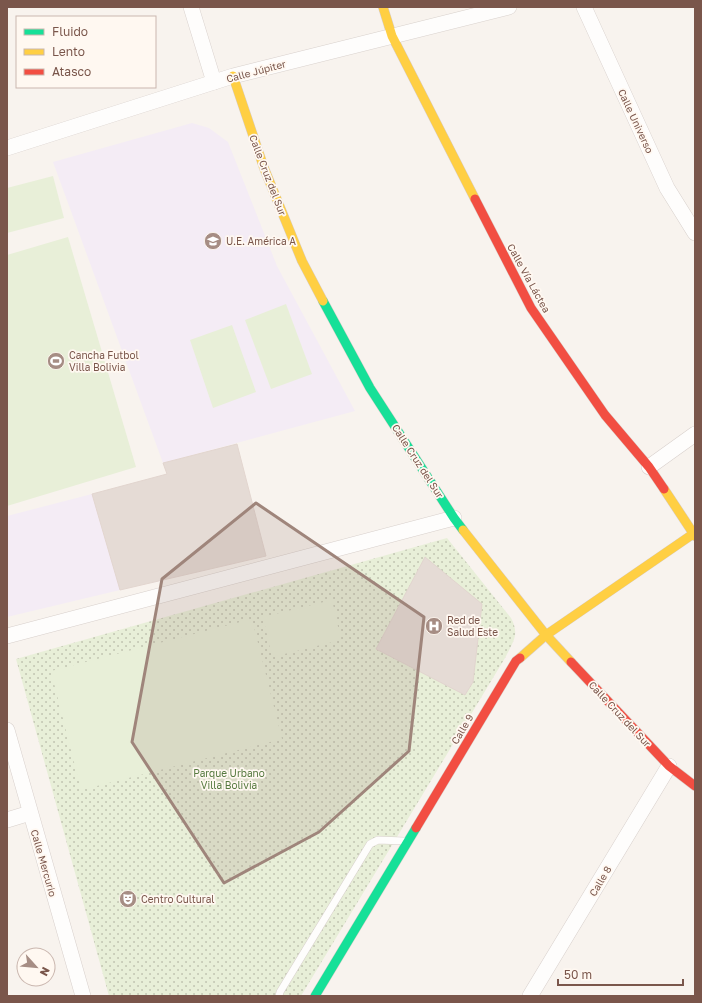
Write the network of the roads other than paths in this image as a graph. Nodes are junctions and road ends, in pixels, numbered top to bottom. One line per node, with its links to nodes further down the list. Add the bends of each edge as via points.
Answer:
1 (191, 7): 7 (street)
2 (384, 7): 5 (street, Calle Vía Láctea)
3 (509, 7): 5 (street, Calle Júpiter)
4 (584, 7): 9 (street, Calle Universo, via 667,188)
5 (392, 36): 6 (street, Calle Júpiter); 11 (street, Calle Vía Láctea, via 531,308 605,415)
6 (233, 76): 7 (street, Calle Júpiter); 12 (street, Calle Cruz del Sur, via 264,168 302,261 370,388)
7 (214, 82): 8 (street, Calle Júpiter)
8 (7, 148)
9 (695, 233)
10 (695, 434): 11 (street)
11 (649, 467): 13 (street, Calle Vía Láctea)
12 (454, 518): 14 (street, Calle Cruz del Sur); 15 (street)
13 (694, 535): 14 (street, Calle 9)
14 (546, 635): 17 (street, Calle Cruz del Sur); 21 (street, Calle 9, via 516,661)
15 (7, 636)
16 (7, 730): 19 (street, Calle Mercurio)
17 (669, 766): 18 (street, Calle Cruz del Sur); 25 (street, Calle 8)
18 (695, 786)
19 (30, 813): 20 (street); 22 (street, Calle Mercurio)
20 (7, 820)
21 (408, 842): 23 (lane, via 378,840 370,844); 24 (street, Calle 9)
22 (83, 996)
23 (279, 996)
24 (315, 996)
25 (530, 996)

